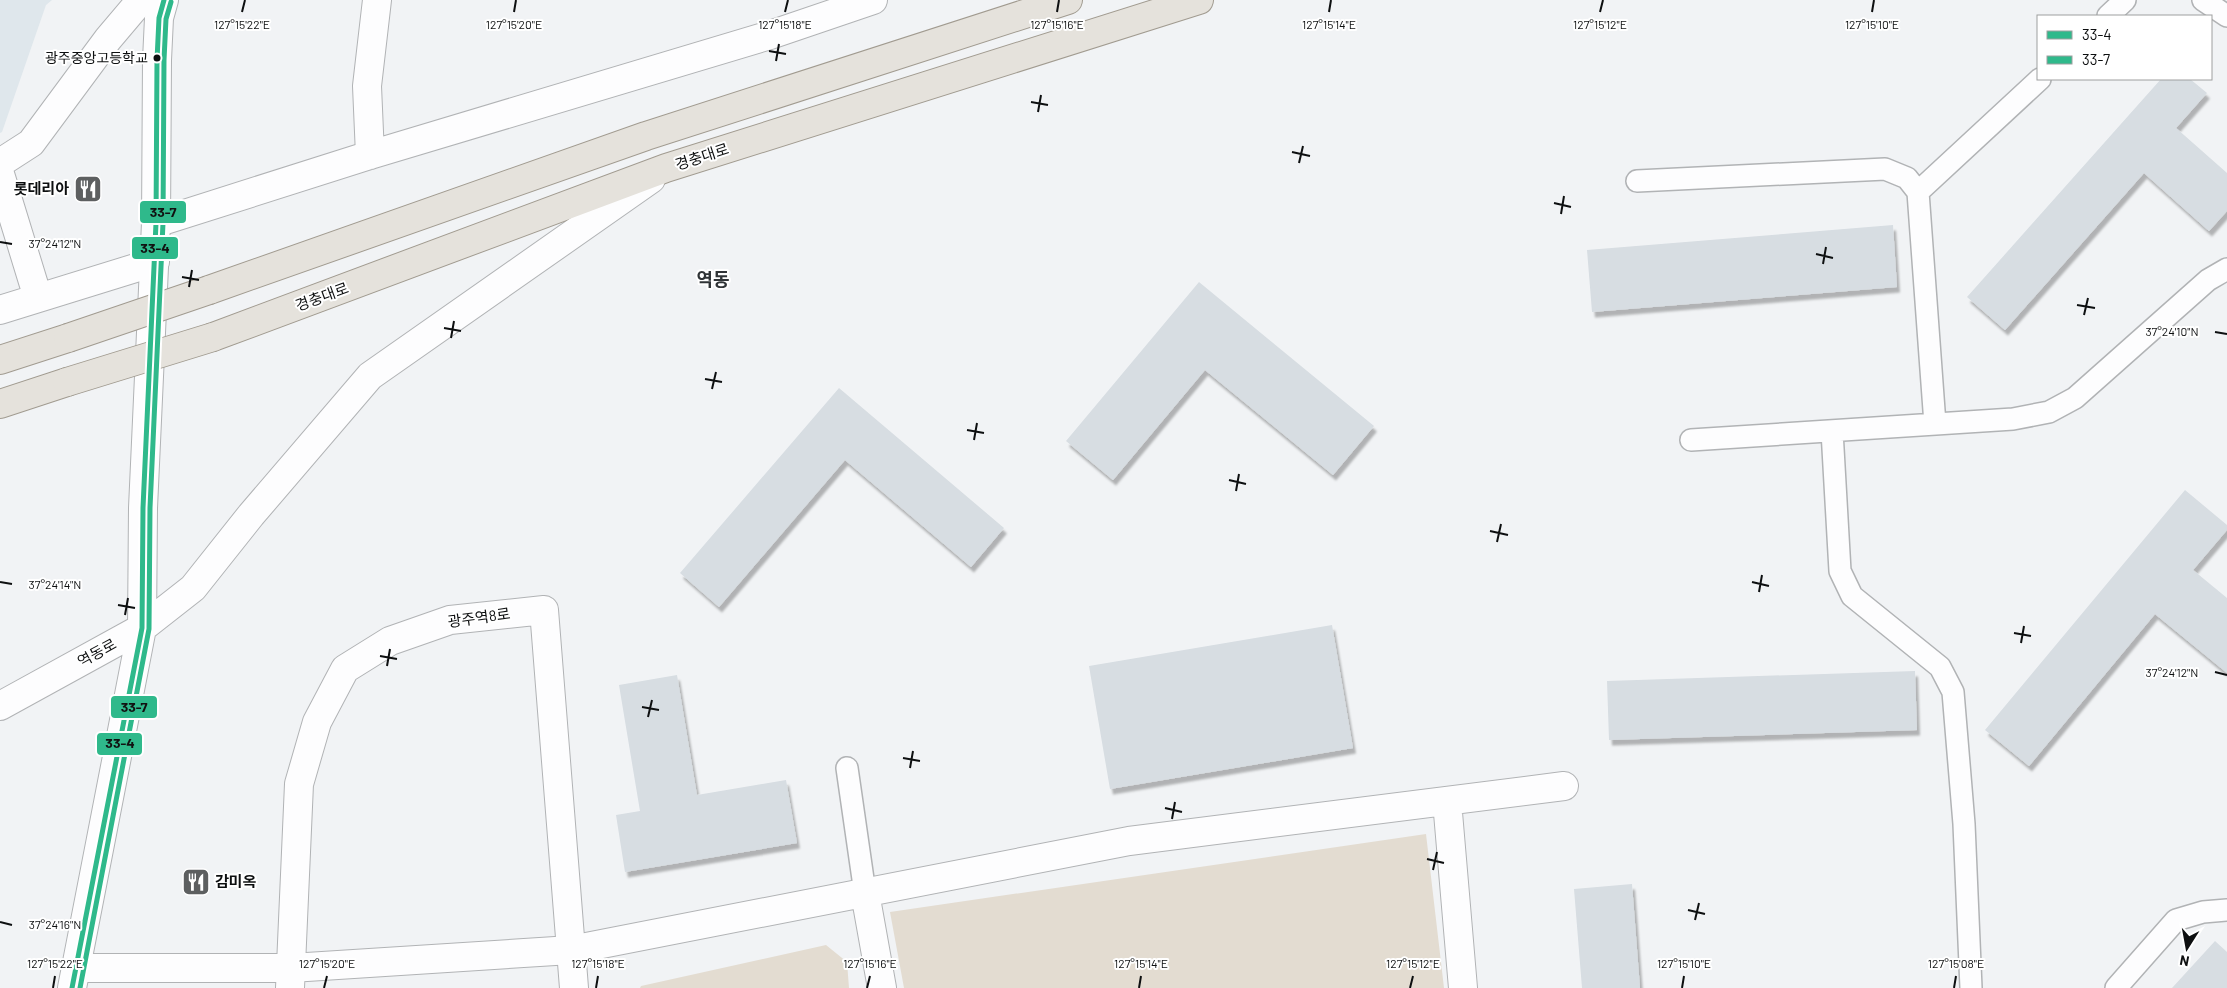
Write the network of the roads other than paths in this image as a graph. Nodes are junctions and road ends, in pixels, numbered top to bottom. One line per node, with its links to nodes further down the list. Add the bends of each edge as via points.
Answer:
1 (141, 0): 13 (street, via 31,143)
2 (164, 0): 18 (street, via 159,18 157,60)
3 (377, 0): 12 (street, via 367,86)
4 (873, 0): 12 (street, via 770,35)
5 (1068, 0): 23 (main road, bridge, via 646,136)
6 (1199, 0): 14 (main road, 경충대로)
7 (2125, 0): 9 (lane)
8 (2203, 0): 10 (lane)
9 (2109, 15)
10 (2227, 16)
11 (2039, 80): 17 (lane)
12 (370, 155): 18 (street)
13 (0, 162)
14 (666, 168): 24 (main road, 경충대로, bridge, via 213,337); 28 (street, 역동로, via 370,376 193,588)
15 (0, 174): 21 (street)
16 (1637, 181): 17 (lane, via 1885,169 1907,178)
17 (1918, 192): 25 (lane)
18 (156, 223): 19 (street)
19 (155, 262): 21 (street); 28 (street, via 143,508)
20 (2227, 269): 25 (lane, via 2208,280 2075,398 2055,409 2012,419)
21 (38, 298): 22 (street)
22 (0, 310)
23 (0, 360)
24 (0, 404)
25 (1935, 424): 26 (lane)
26 (1832, 431): 27 (lane); 41 (lane, via 1840,572 1852,596 1940,667 1953,692 1964,824)
27 (1691, 440)
28 (142, 628): 29 (street, 역동로); 36 (street)
29 (0, 706)
30 (847, 768): 33 (lane)
31 (1564, 786): 32 (street)
32 (1447, 802): 33 (street, via 1129,841); 40 (street)
33 (864, 893): 35 (street); 39 (street)
34 (2227, 910): 42 (lane, via 2203,912 2176,920)
35 (571, 950): 37 (street); 37 (street, 광주역8로, via 544,610 450,620 390,641 345,669 317,722 299,784); 38 (street, 광주역8로)
36 (74, 978): 37 (street)
37 (290, 978)
38 (574, 988)
39 (882, 988)
40 (1463, 988)
41 (1971, 988)
42 (2116, 988)

